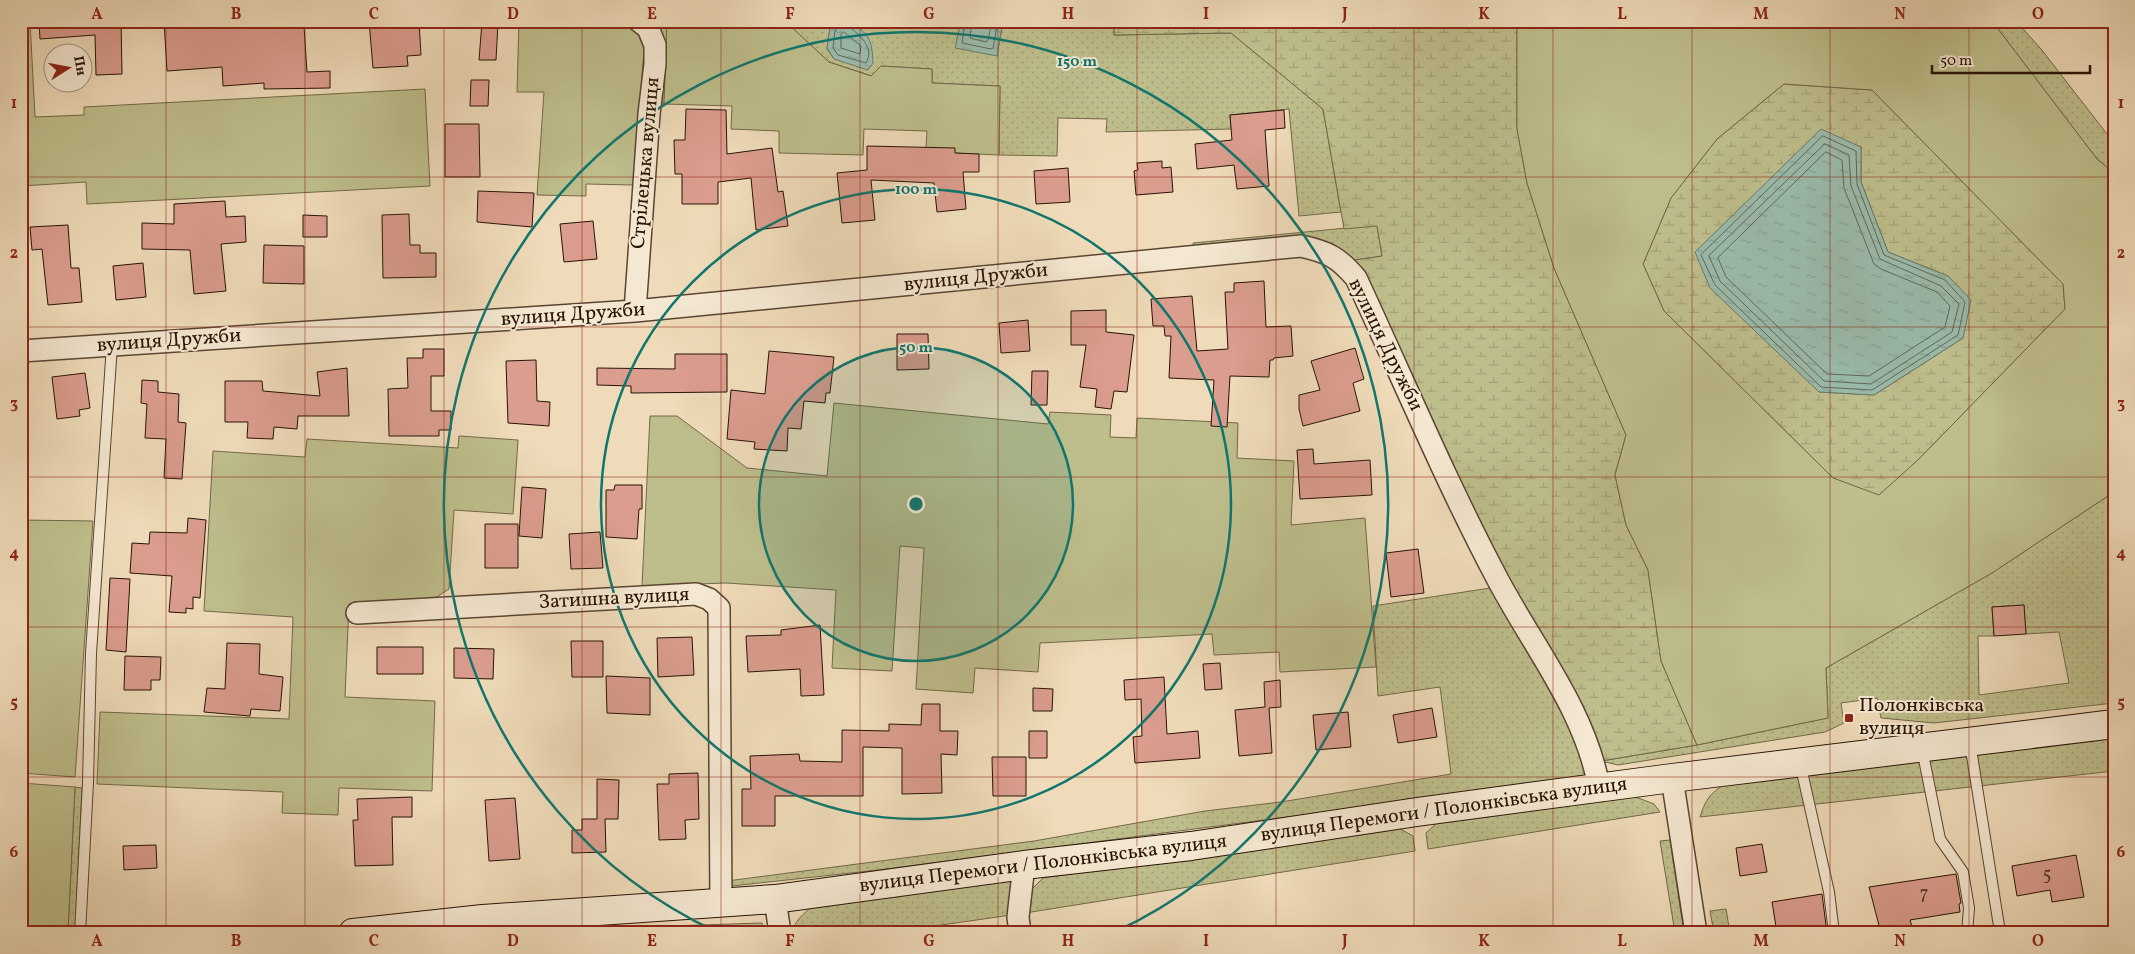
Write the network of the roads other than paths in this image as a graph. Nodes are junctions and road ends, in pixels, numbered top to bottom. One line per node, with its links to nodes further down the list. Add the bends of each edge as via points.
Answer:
1 (639, 21): 2 (street, Стрілецька вулиця, via 648,28 655,45 655,64)
2 (635, 311): 3 (street, вулиця Дружби); 11 (street, вулиця Дружби, via 1300,246 1324,251 1342,261 1356,278 1499,581 1549,664 1582,730 1594,759)
3 (112, 345): 4 (street, вулиця Дружби); 16 (lane, via 91,653)
4 (21, 351)
5 (358, 613): 14 (street, Затишна вулиця, via 696,594 709,599 719,608)
6 (2114, 724): 7 (main road, вулиця Перемоги / Полонківська вулиця)
7 (1970, 742): 8 (main road, вулиця Перемоги / Полонківська вулиця); 15 (lane)
8 (1921, 748): 9 (main road, вулиця Перемоги / Полонківська вулиця); 22 (lane, via 1940,839 1963,872 1969,908)
9 (1800, 762): 10 (main road, вулиця Перемоги / Полонківська вулиця); 21 (lane, via 1829,892)
10 (1672, 778): 11 (main road, вулиця Перемоги / Полонківська вулиця); 20 (street)
11 (1599, 787): 12 (main road, вулиця Перемоги / Полонківська вулиця, via 1191,846)
12 (1024, 865): 13 (main road, вулиця Перемоги / Полонківська вулиця); 19 (street, via 1018,917)
13 (775, 899): 14 (main road, вулиця Перемоги / Полонківська вулиця); 18 (street)
14 (721, 905): 17 (main road, вулиця Перемоги / Полонківська вулиця, via 483,919)
15 (1999, 926)
16 (80, 933)
17 (353, 933)
18 (780, 933)
19 (1020, 933)
20 (1696, 933)
21 (1834, 933)
22 (1967, 933)

